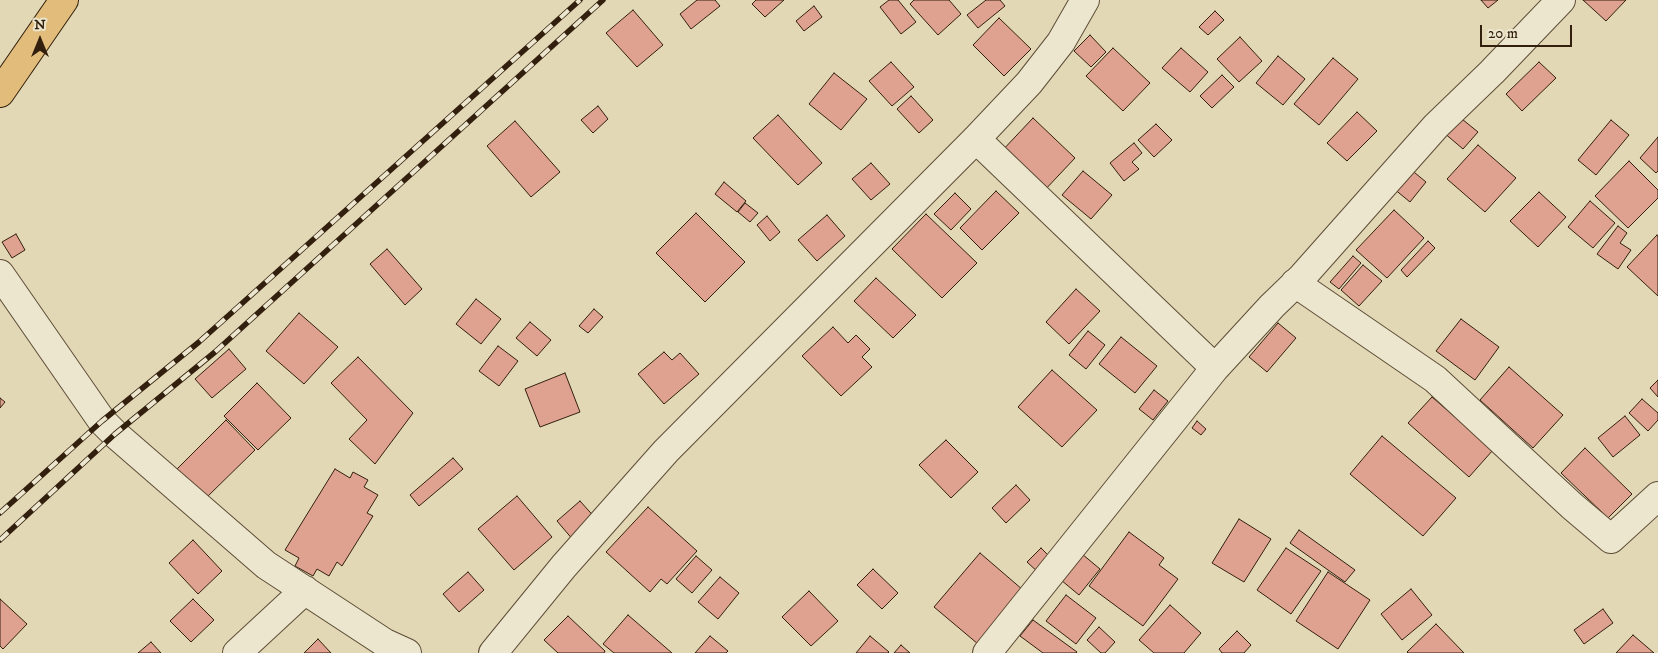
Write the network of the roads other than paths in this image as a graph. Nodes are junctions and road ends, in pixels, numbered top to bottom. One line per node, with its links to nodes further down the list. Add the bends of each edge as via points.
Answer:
1 (64, 0): 4 (main road)
2 (1085, 0): 5 (street, via 1060,42 1029,83)
3 (1561, 0): 7 (street, via 1436,126)
4 (0, 93)
5 (976, 140): 8 (street); 13 (street, via 666,451 564,566)
6 (0, 274): 10 (street, via 102,421 266,565)
7 (1295, 283): 8 (street); 9 (street, via 1435,379 1611,539)
8 (1215, 368): 14 (street)
9 (1658, 496)
10 (305, 590): 11 (street); 12 (street)
11 (391, 650)
12 (237, 653)
13 (493, 653)
14 (987, 653)

